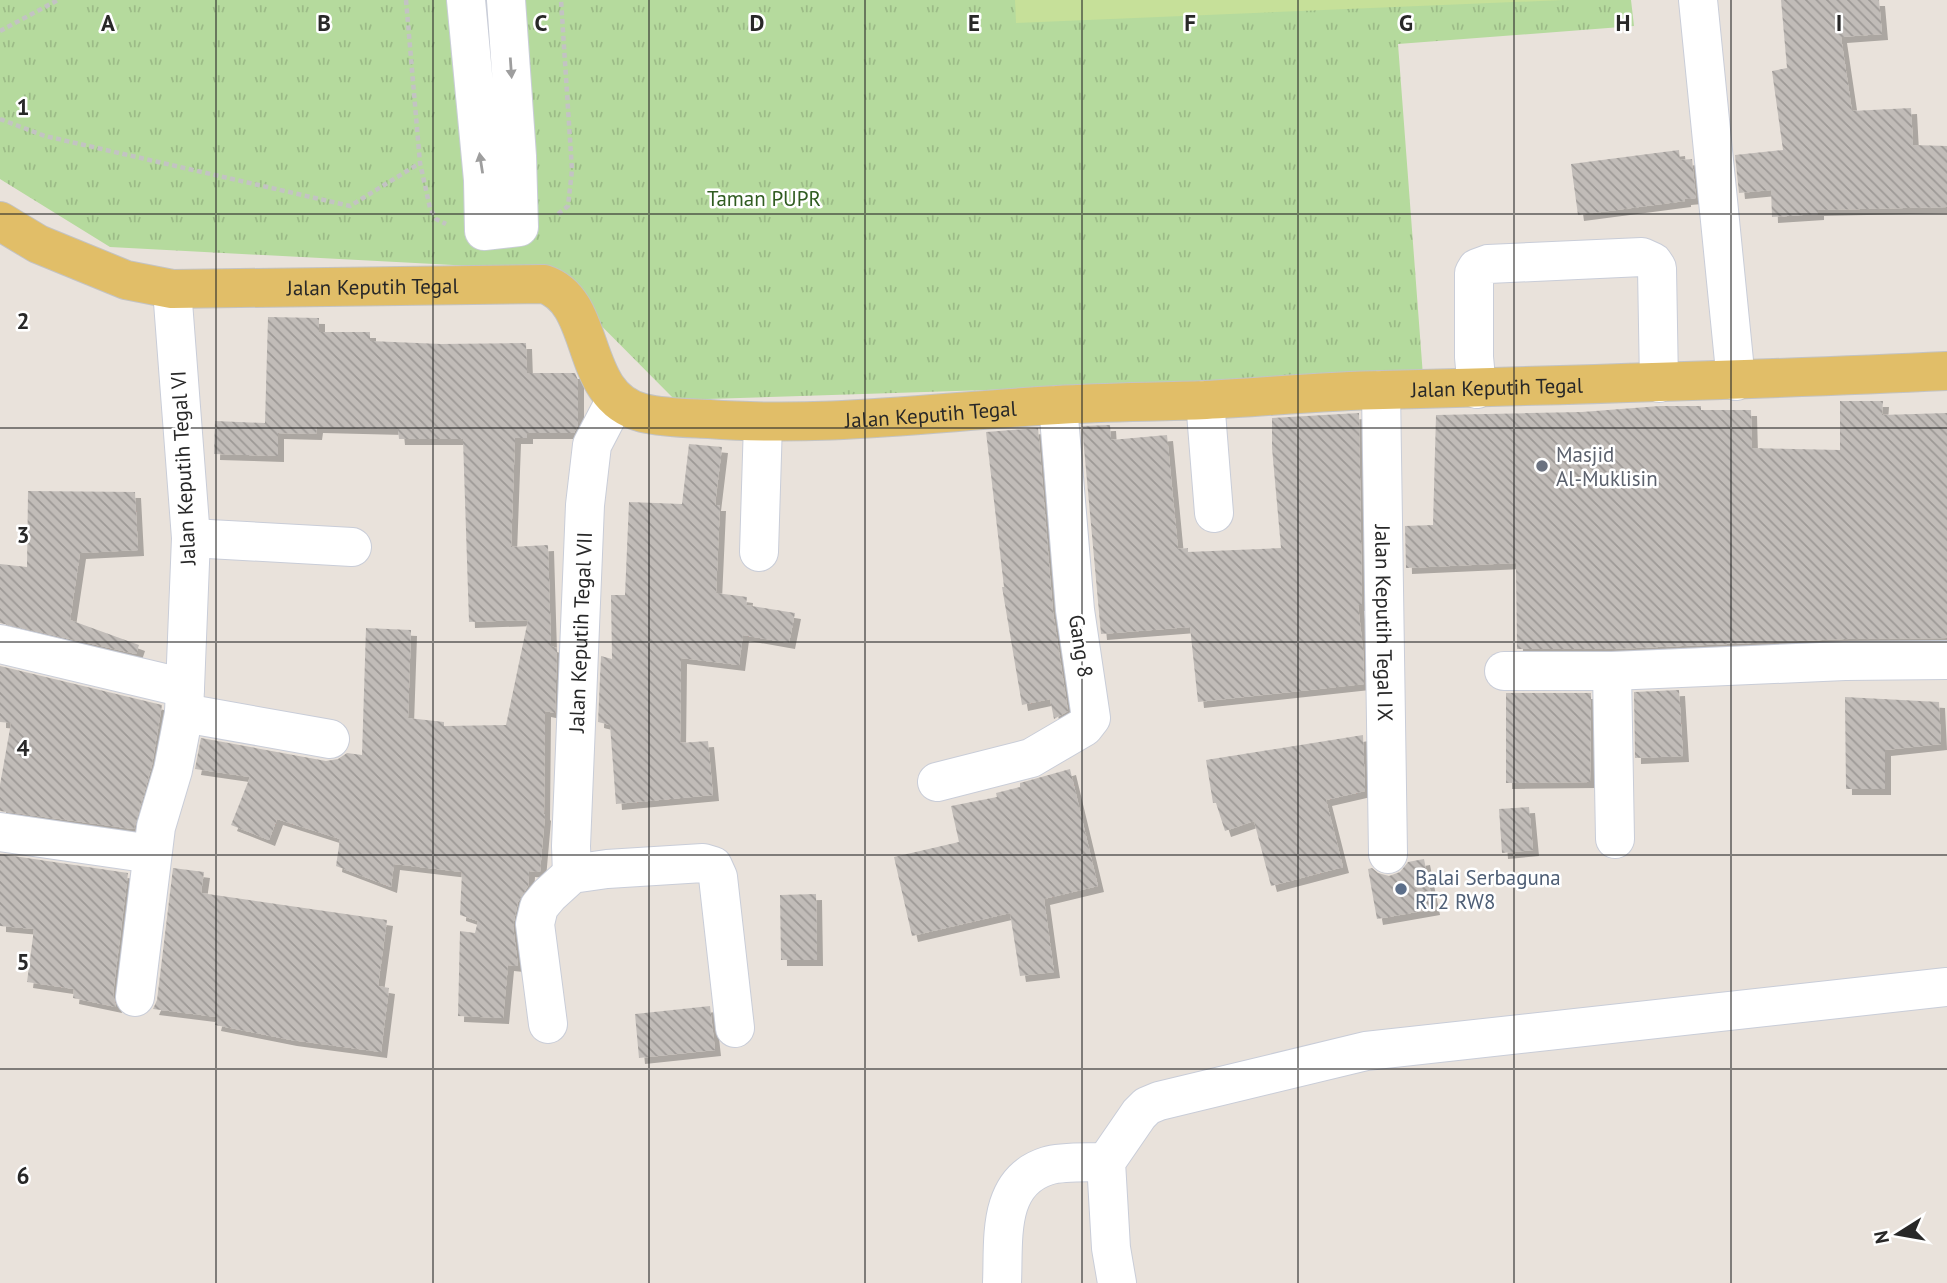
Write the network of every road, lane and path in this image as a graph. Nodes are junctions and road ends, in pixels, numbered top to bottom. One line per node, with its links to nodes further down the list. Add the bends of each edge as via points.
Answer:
1 (58, 0): 7 (path)
2 (406, 0): 9 (path)
3 (466, 0): 11 (street, one-way to 3, via 483,180)
4 (506, 0): 11 (street, one-way to 11, via 517,156)
5 (561, 0): 11 (path, via 572,170 568,206 534,227)
6 (1698, 0): 14 (street)
7 (0, 31)
8 (0, 119): 9 (path, via 45,136 350,206)
9 (419, 163): 11 (path, via 436,219 445,224)
10 (0, 221): 12 (main road, Jalan Keputih Tegal, via 38,244 126,280)
11 (501, 229)
12 (172, 289): 18 (main road, Jalan Keputih Tegal, via 544,284 566,298 594,366); 23 (street, Jalan Keputih Tegal VI)
13 (1947, 371): 14 (main road, Jalan Keputih Tegal)
14 (1736, 381): 15 (main road, Jalan Keputih Tegal)
15 (1659, 383): 16 (main road, Jalan Keputih Tegal); 16 (street, via 1657,268 1642,257 1477,268)
16 (1477, 389): 17 (main road, Jalan Keputih Tegal)
17 (1381, 390): 19 (main road, Jalan Keputih Tegal); 36 (street, Jalan Keputih Tegal IX)
18 (616, 399): 21 (main road, Jalan Keputih Tegal, via 639,413); 37 (street, Jalan Keputih Tegal VII, via 592,445 585,505)
19 (1205, 400): 20 (main road, Jalan Keputih Tegal); 22 (street)
20 (1058, 405): 21 (main road, Jalan Keputih Tegal); 32 (street, Gang 8, via 1075,610 1091,718 1084,727 1031,758)
21 (763, 423): 25 (street)
22 (1214, 513)
23 (191, 538): 24 (street); 30 (street, Jalan Keputih Tegal VI)
24 (352, 547)
25 (759, 552)
26 (0, 644): 30 (street)
27 (1947, 660): 29 (street)
28 (1504, 671): 29 (street)
29 (1612, 671): 34 (street)
30 (184, 701): 31 (street); 35 (street, Jalan Keputih Tegal VI)
31 (330, 739)
32 (937, 782)
33 (0, 832): 35 (street)
34 (1615, 839)
35 (152, 853): 39 (street, Jalan Keputih Tegal VI)
36 (1388, 855)
37 (572, 874): 40 (street, via 539,908 535,924); 41 (street, via 649,866 713,866 719,877)
38 (1947, 987): 42 (street, via 1366,1052 1158,1101 1147,1106)
39 (135, 997)
40 (548, 1024)
41 (734, 1028)
42 (1106, 1162): 43 (street, via 1049,1165 1022,1180 1006,1213); 44 (street)
43 (1002, 1283)
44 (1116, 1283)

